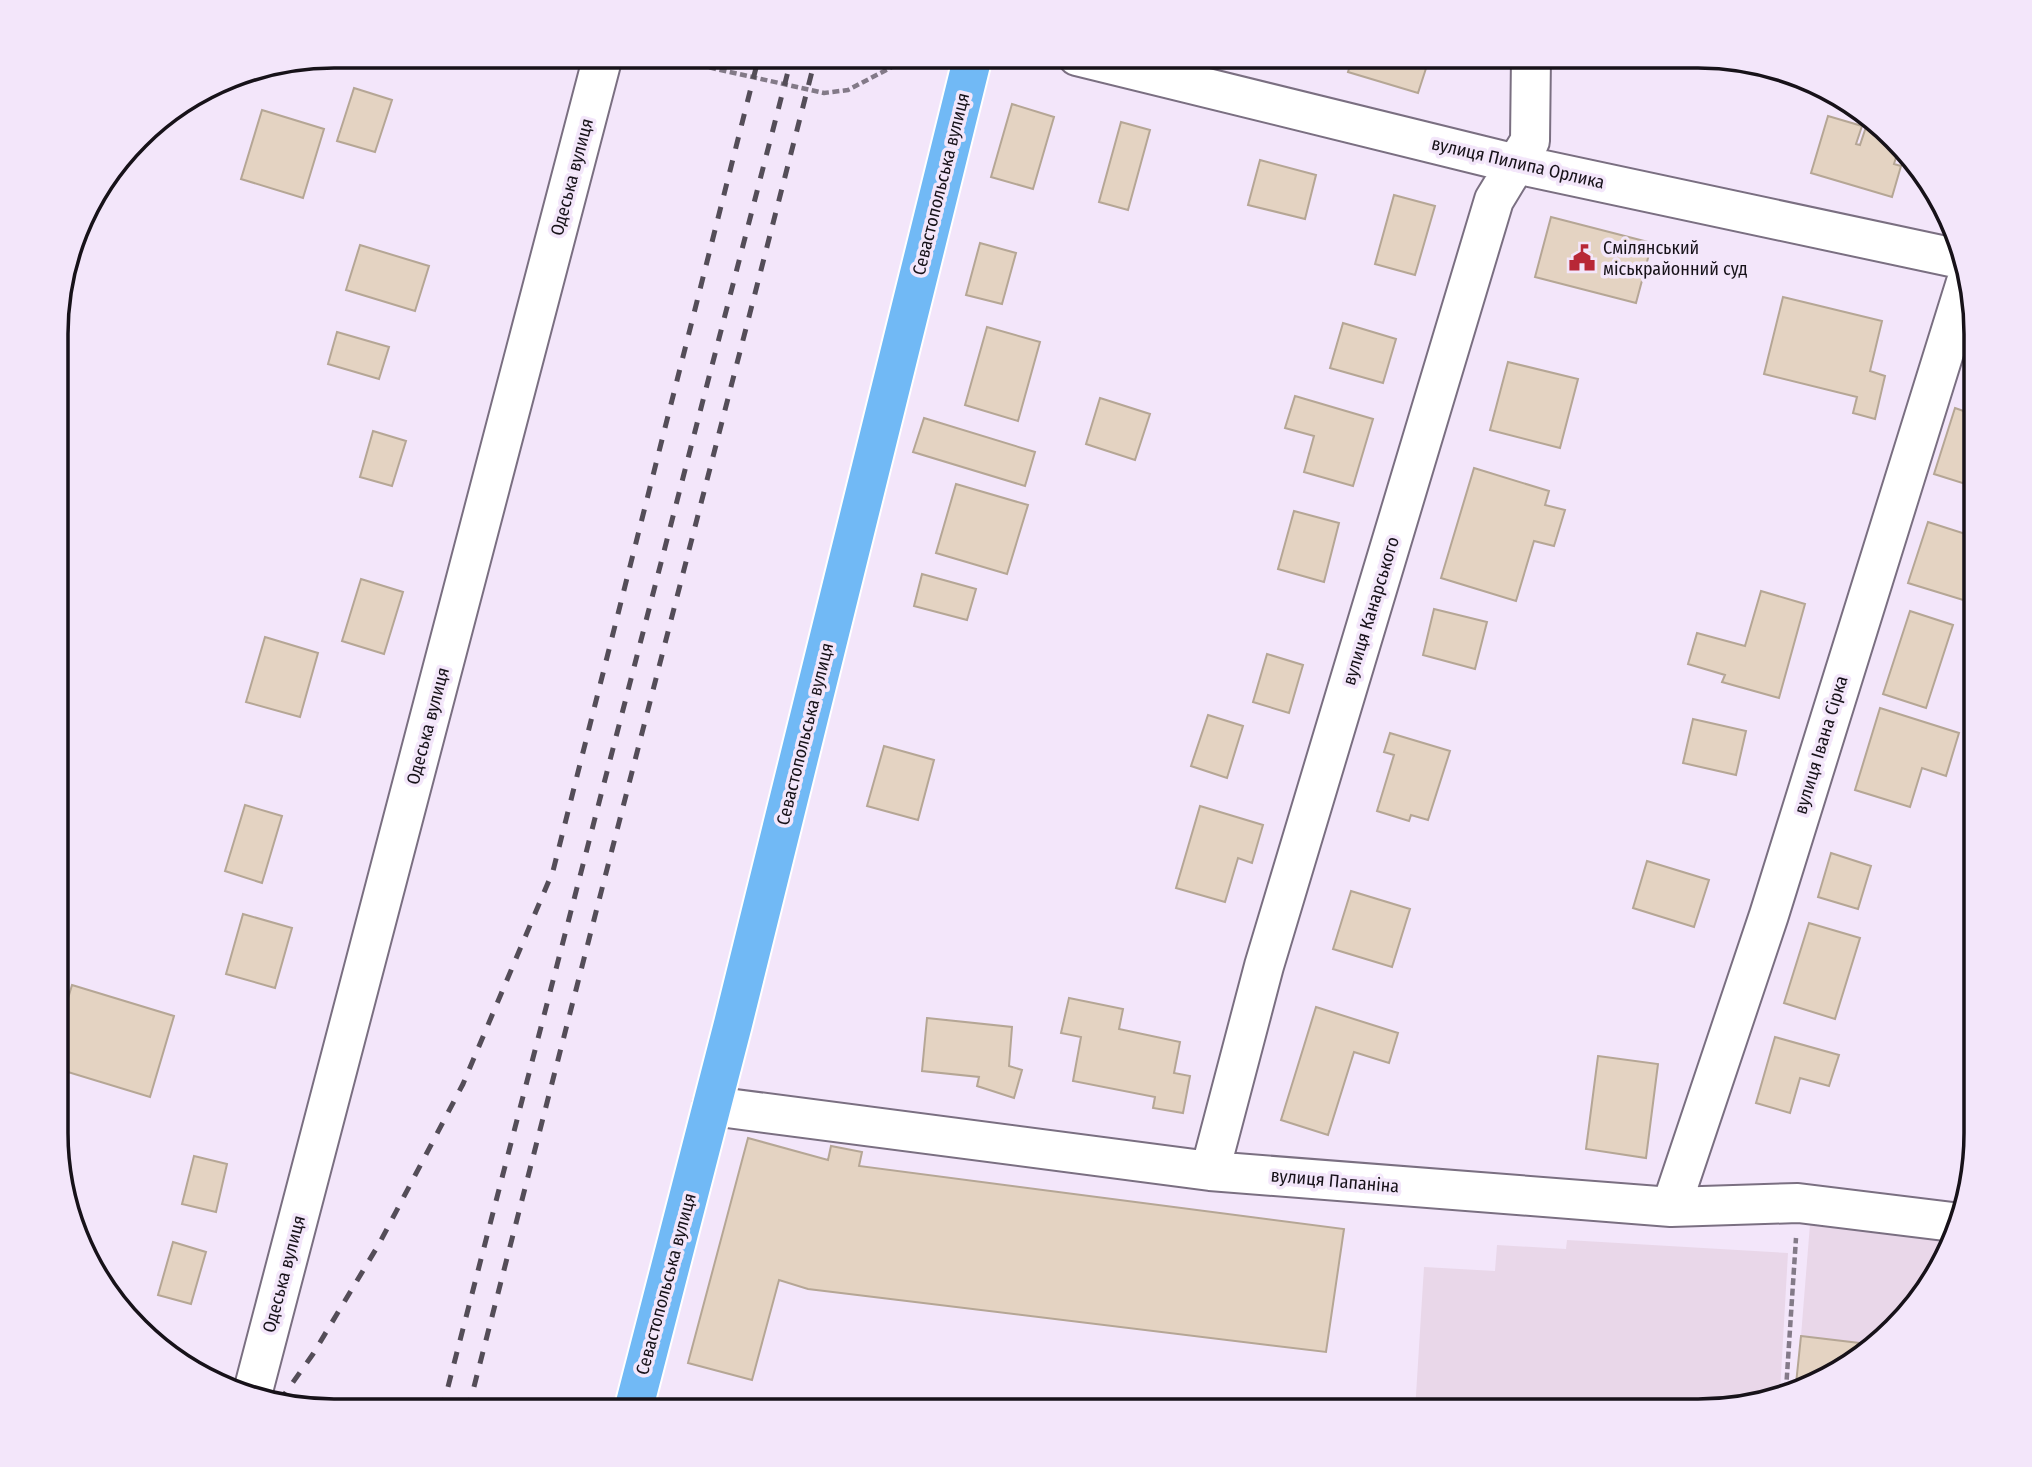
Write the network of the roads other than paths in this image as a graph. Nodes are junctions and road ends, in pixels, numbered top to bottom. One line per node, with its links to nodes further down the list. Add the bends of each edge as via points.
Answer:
1 (600, 68): 12 (street, Одеська вулиця)
2 (970, 68): 8 (main road, Севастопольська вулиця)
3 (1126, 68): 5 (street, вулиця Пилипа Орлика)
4 (1531, 68): 5 (street, вулиця Канарського, via 1530,141)
5 (1516, 164): 6 (street, вулиця Пилипа Орлика); 9 (street, вулиця Канарського, via 1494,200 1264,966)
6 (1953, 257)
7 (1961, 299): 10 (street, вулиця Івана Сірка, via 1769,915)
8 (712, 1106): 9 (street, вулиця Папаніна); 13 (main road, Севастопольська вулиця)
9 (1210, 1171): 10 (street, вулиця Папаніна)
10 (1671, 1207): 11 (street, вулиця Папаніна, via 1798,1203)
11 (1948, 1221)
12 (254, 1387)
13 (636, 1399)

